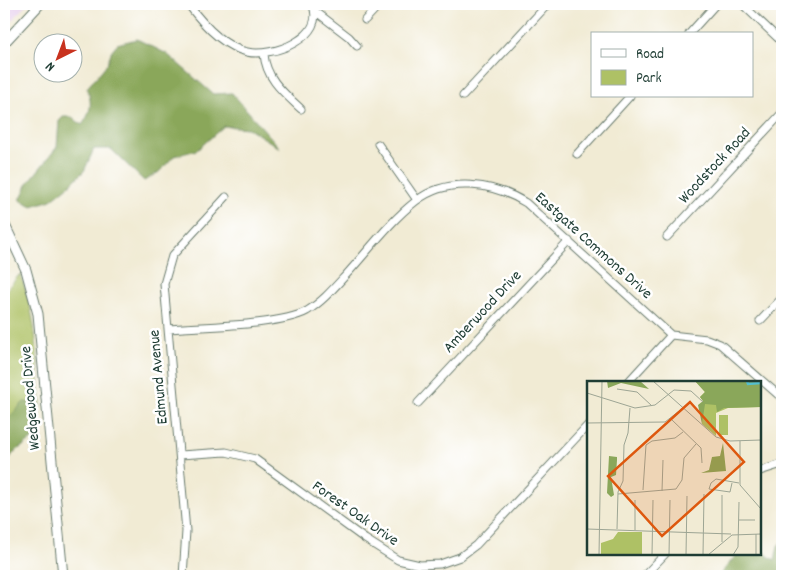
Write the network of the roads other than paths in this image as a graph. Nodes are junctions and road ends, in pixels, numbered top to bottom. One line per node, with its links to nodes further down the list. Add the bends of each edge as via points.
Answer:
1 (40, 4): 11 (street)
2 (188, 4): 13 (street, via 228,43 246,52)
3 (380, 4): 8 (street)
4 (548, 4): 14 (street)
5 (716, 4): 9 (street)
6 (742, 4): 10 (street)
7 (313, 7): 12 (street); 13 (street, via 312,26 304,36 281,50)
8 (365, 20)
9 (691, 32)
10 (782, 42)
11 (4, 43)
12 (357, 46)
13 (264, 54): 16 (street, via 266,67 276,85)
14 (463, 96)
15 (628, 98): 19 (street)
16 (301, 109)
17 (782, 113): 23 (street, Woodstock Road)
18 (378, 144): 21 (street)
19 (577, 154)
20 (226, 197): 27 (street, Edmund Avenue, via 169,262 164,284)
21 (416, 200): 24 (street, Eastgate Commons Drive, via 457,186 489,186 526,203); 27 (street, Eastgate Commons Drive, via 323,299 307,310 287,318)
22 (4, 223): 37 (street, Wedgewood Drive, via 26,270 38,314)
23 (667, 237)
24 (569, 241): 28 (street, Eastgate Commons Drive); 31 (street, Amberwood Drive)
25 (782, 298): 26 (street)
26 (760, 321)
27 (168, 329): 33 (street, Edmund Avenue)
28 (671, 335): 29 (street); 30 (street, via 707,339 720,344)
29 (629, 381)
30 (782, 398)
31 (418, 403)
32 (587, 426): 33 (street, Forest Oak Drive, via 476,545 454,560 428,565 412,564 386,554 255,459 226,452)
33 (180, 455): 38 (street, Edmund Avenue, via 186,531)
34 (782, 464): 35 (street)
35 (761, 471)
36 (664, 555): 39 (street)
37 (63, 576)
38 (183, 576)
39 (644, 576)

